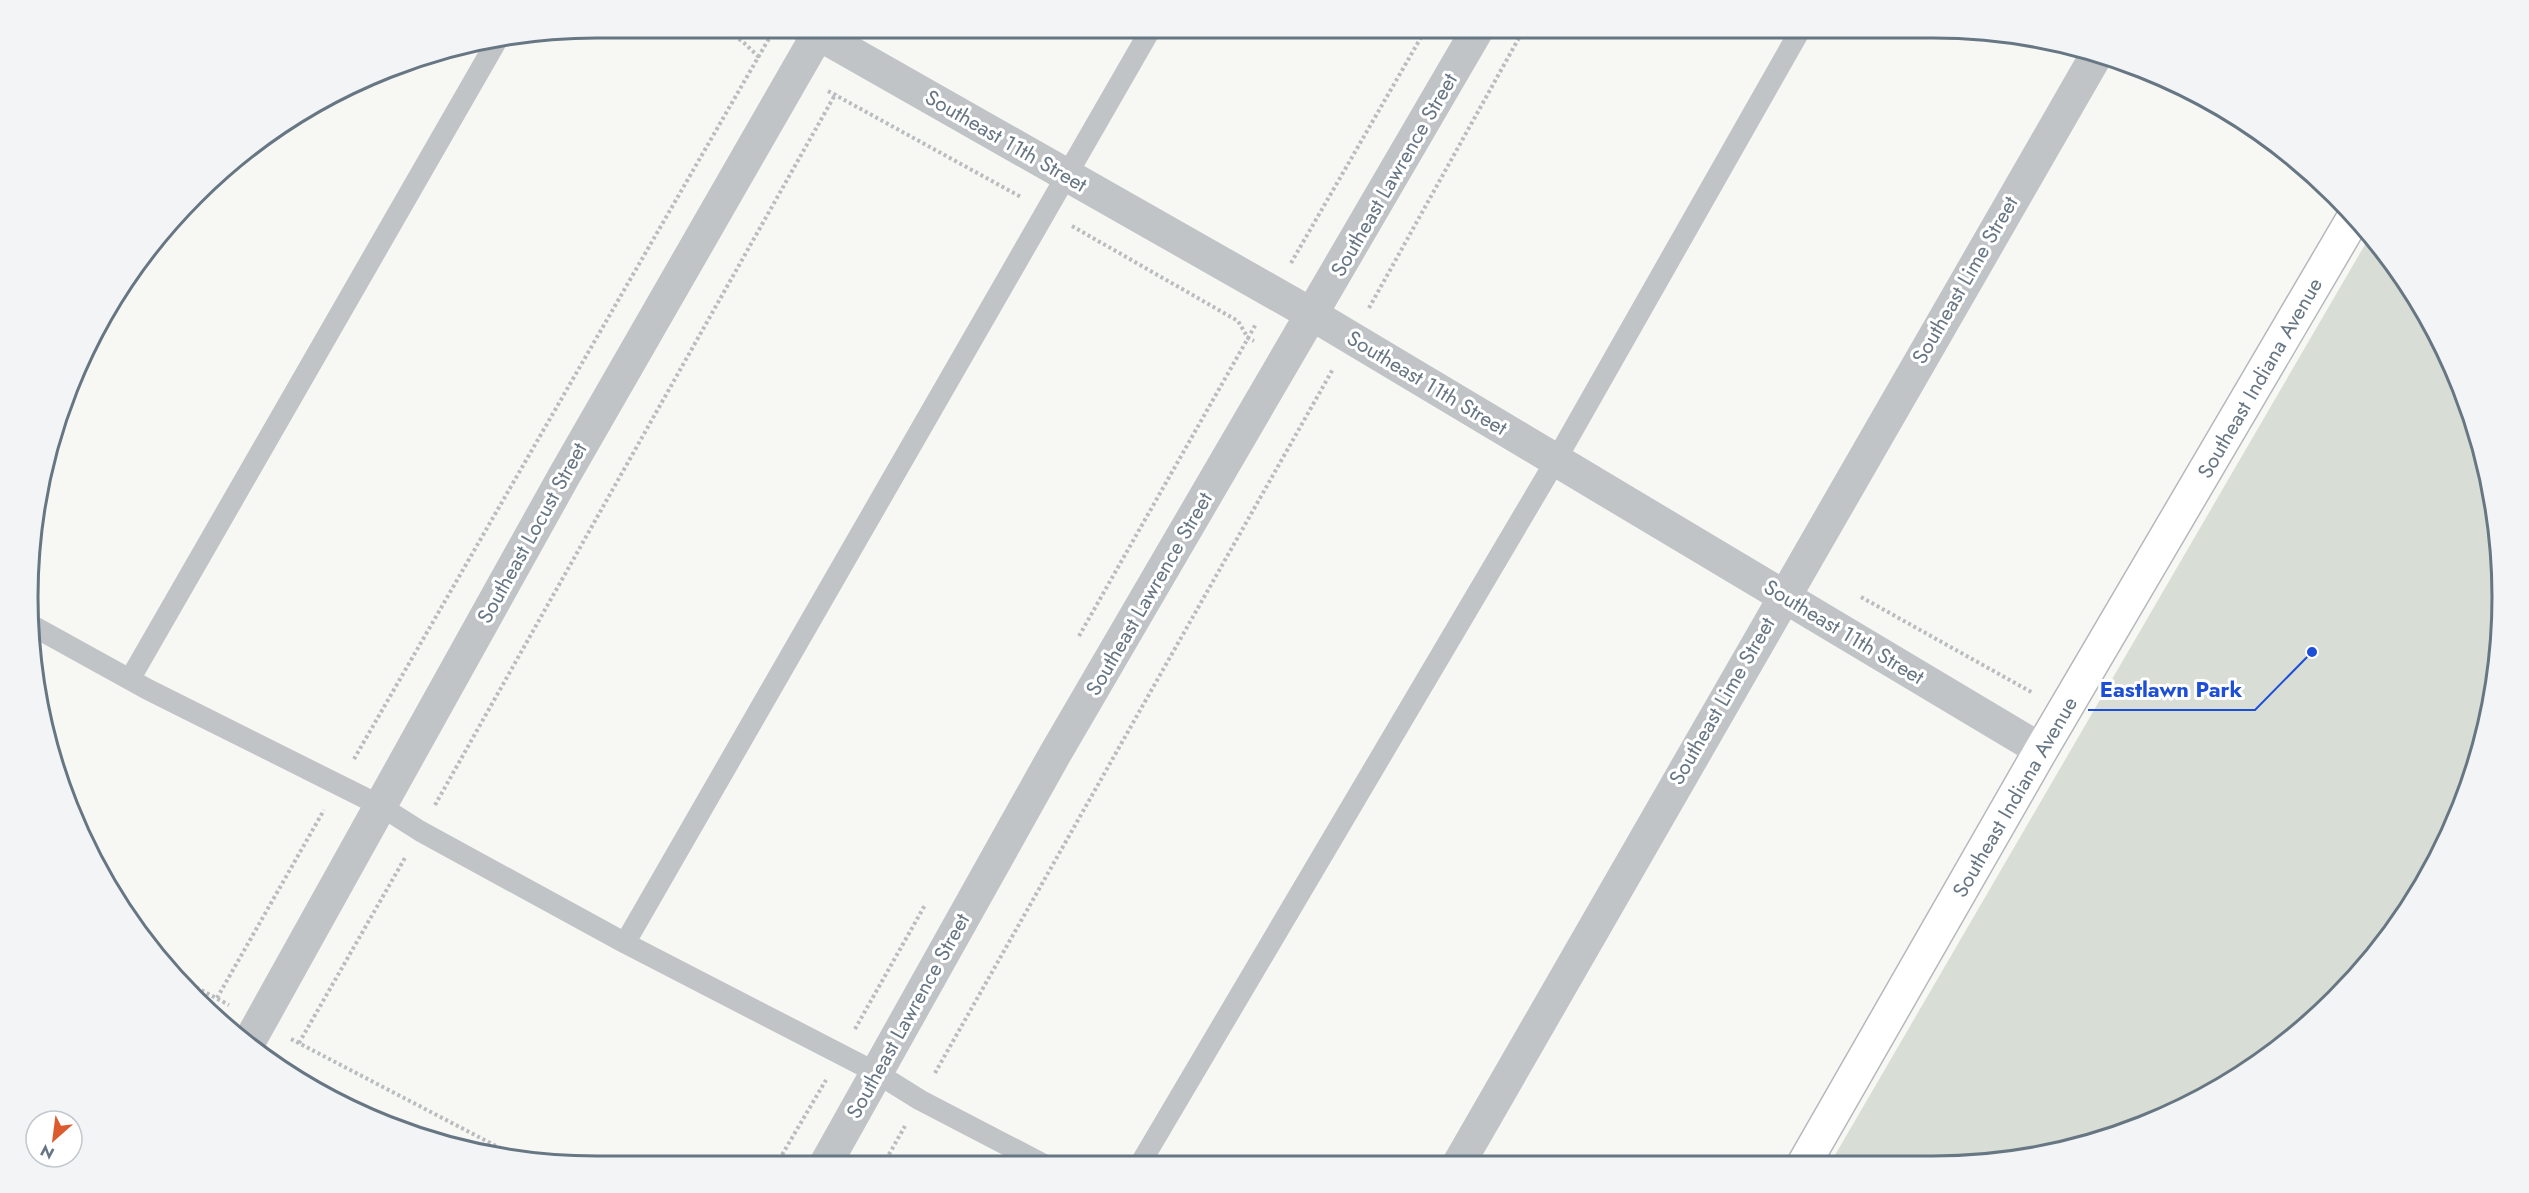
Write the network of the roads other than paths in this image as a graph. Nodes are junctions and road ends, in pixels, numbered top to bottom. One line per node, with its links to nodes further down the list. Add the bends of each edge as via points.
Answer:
1 (812, 38): 16 (street, Southeast Locust Street, via 795,75)
2 (830, 38): 8 (street, Southeast 11th Street)
3 (1146, 38): 8 (lane)
4 (1473, 38): 10 (street, Southeast Lawrence Street)
5 (1796, 38): 11 (lane)
6 (493, 47): 14 (lane)
7 (2093, 61): 12 (street, Southeast Lime Street)
8 (1068, 176): 10 (street, Southeast 11th Street); 17 (lane)
9 (2350, 224): 15 (street, Southeast Indiana Avenue)
10 (1313, 315): 11 (street, Southeast 11th Street); 19 (street, Southeast Lawrence Street, via 1055,754)
11 (1556, 460): 12 (street, Southeast 11th Street); 22 (lane)
12 (1783, 596): 15 (street, Southeast 11th Street); 23 (street, Southeast Lime Street)
13 (39, 629): 14 (lane)
14 (130, 679): 16 (lane)
15 (2041, 750): 24 (street, Southeast Indiana Avenue)
16 (379, 805): 17 (lane); 18 (street, Southeast Locust Street)
17 (625, 944): 19 (lane)
18 (255, 1032)
19 (875, 1072): 20 (street, Southeast Lawrence Street); 21 (lane)
20 (830, 1156)
21 (1028, 1156)
22 (1145, 1156)
23 (1463, 1156)
24 (1808, 1156)

